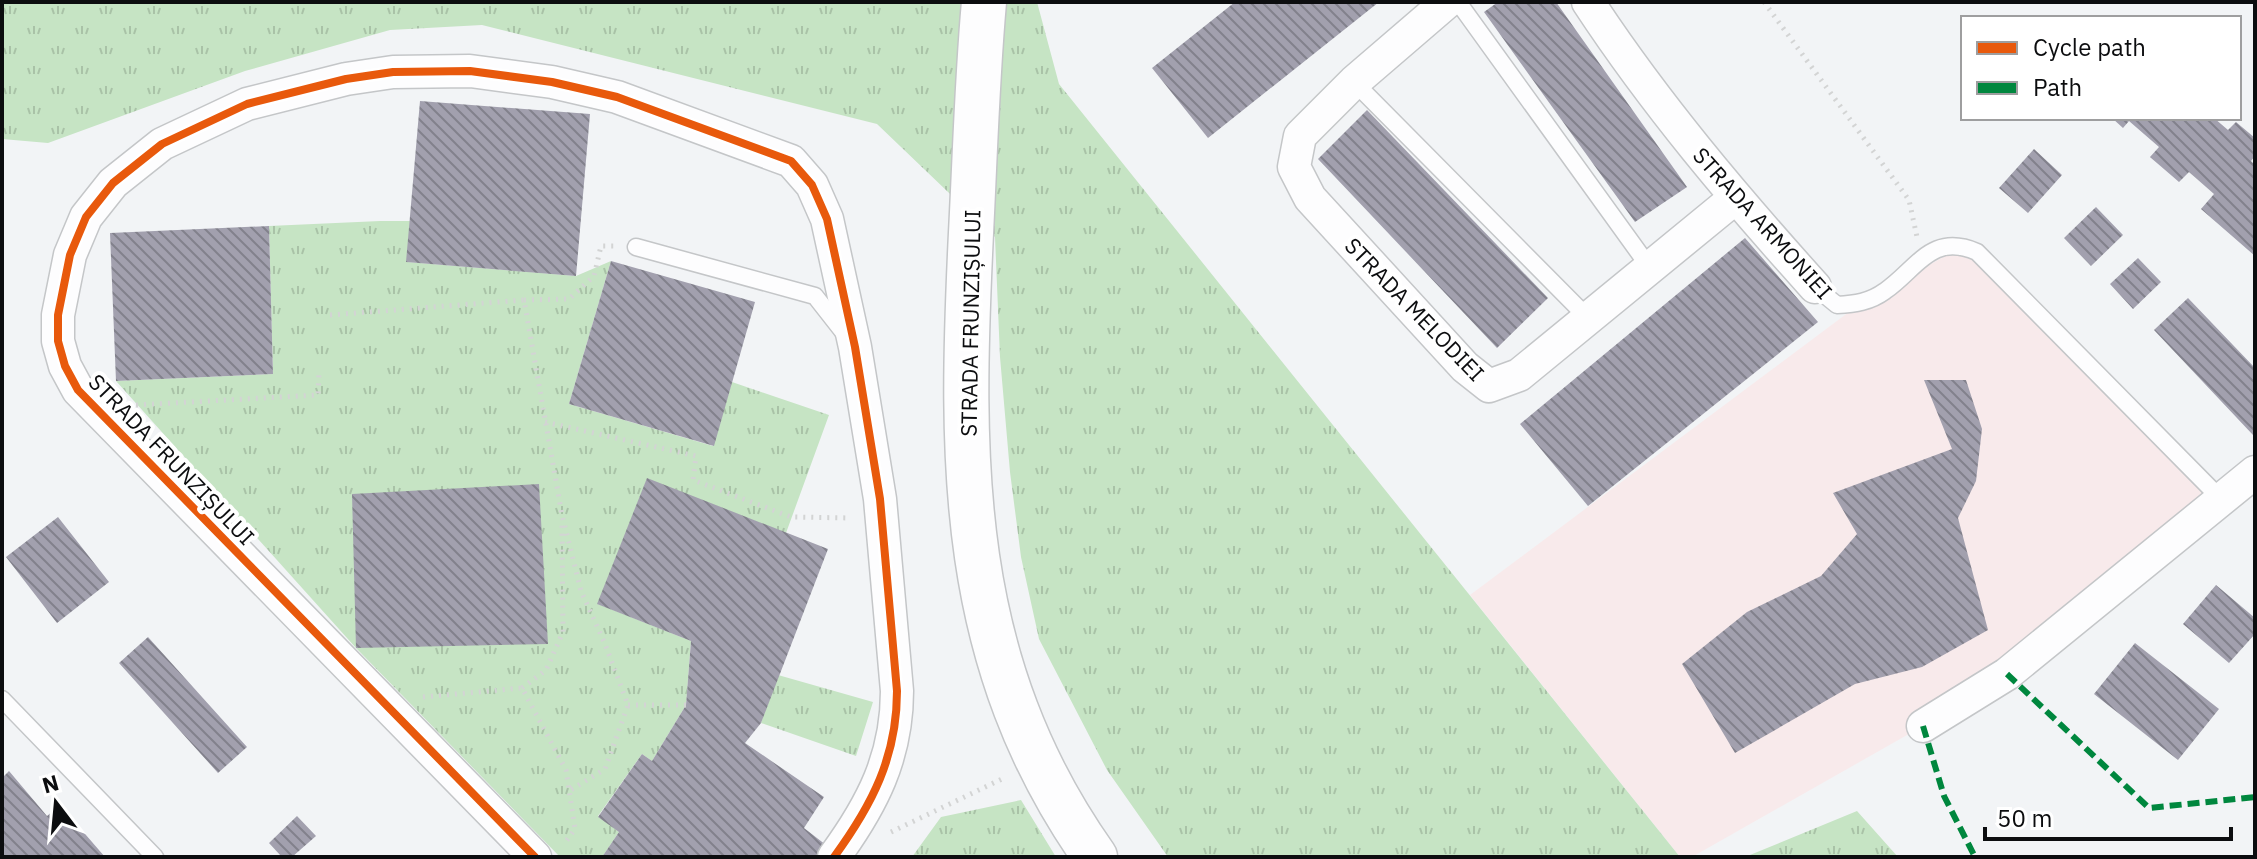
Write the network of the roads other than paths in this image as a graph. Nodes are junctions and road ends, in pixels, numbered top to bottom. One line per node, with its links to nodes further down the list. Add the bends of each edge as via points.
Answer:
1 (984, 2): 19 (main road, STRADA FRUNZIȘULUI, via 965,352 970,505 980,586 998,659 1031,747)
2 (1447, 2): 5 (street, STRADA MELODIEI)
3 (1458, 2): 8 (lane)
4 (1588, 2): 6 (street, STRADA ARMONIEI)
5 (1354, 82): 10 (lane); 10 (street, STRADA MELODIEI, via 1300,136 1294,167 1310,198 1465,367 1489,386 1519,375)
6 (1735, 198): 8 (street, STRADA MELODIEI); 9 (street, STRADA ARMONIEI)
7 (636, 247): 11 (lane, via 815,296)
8 (1650, 268): 10 (street, STRADA MELODIEI)
9 (1815, 287): 13 (lane, STRADA ARMONIEI, via 1837,305 1861,303 1886,291 1923,256 1940,248 1963,246 1977,252)
10 (1588, 318)
11 (855, 347): 16 (street, STRADA FRUNZIȘULUI, via 827,219 812,185 791,161 617,97 552,82 470,71 393,72 247,104 162,144 113,183 86,217 70,255 58,315 58,341 78,390 382,701); 18 (street, STRADA FRUNZIȘULUI, via 882,519 897,721 892,749 864,816)
12 (2255, 472): 13 (street)
13 (2222, 500): 15 (street, via 2007,674)
14 (2, 699): 17 (lane)
15 (1923, 726)
16 (546, 856)
17 (155, 857)
18 (834, 857)
19 (1095, 857)

